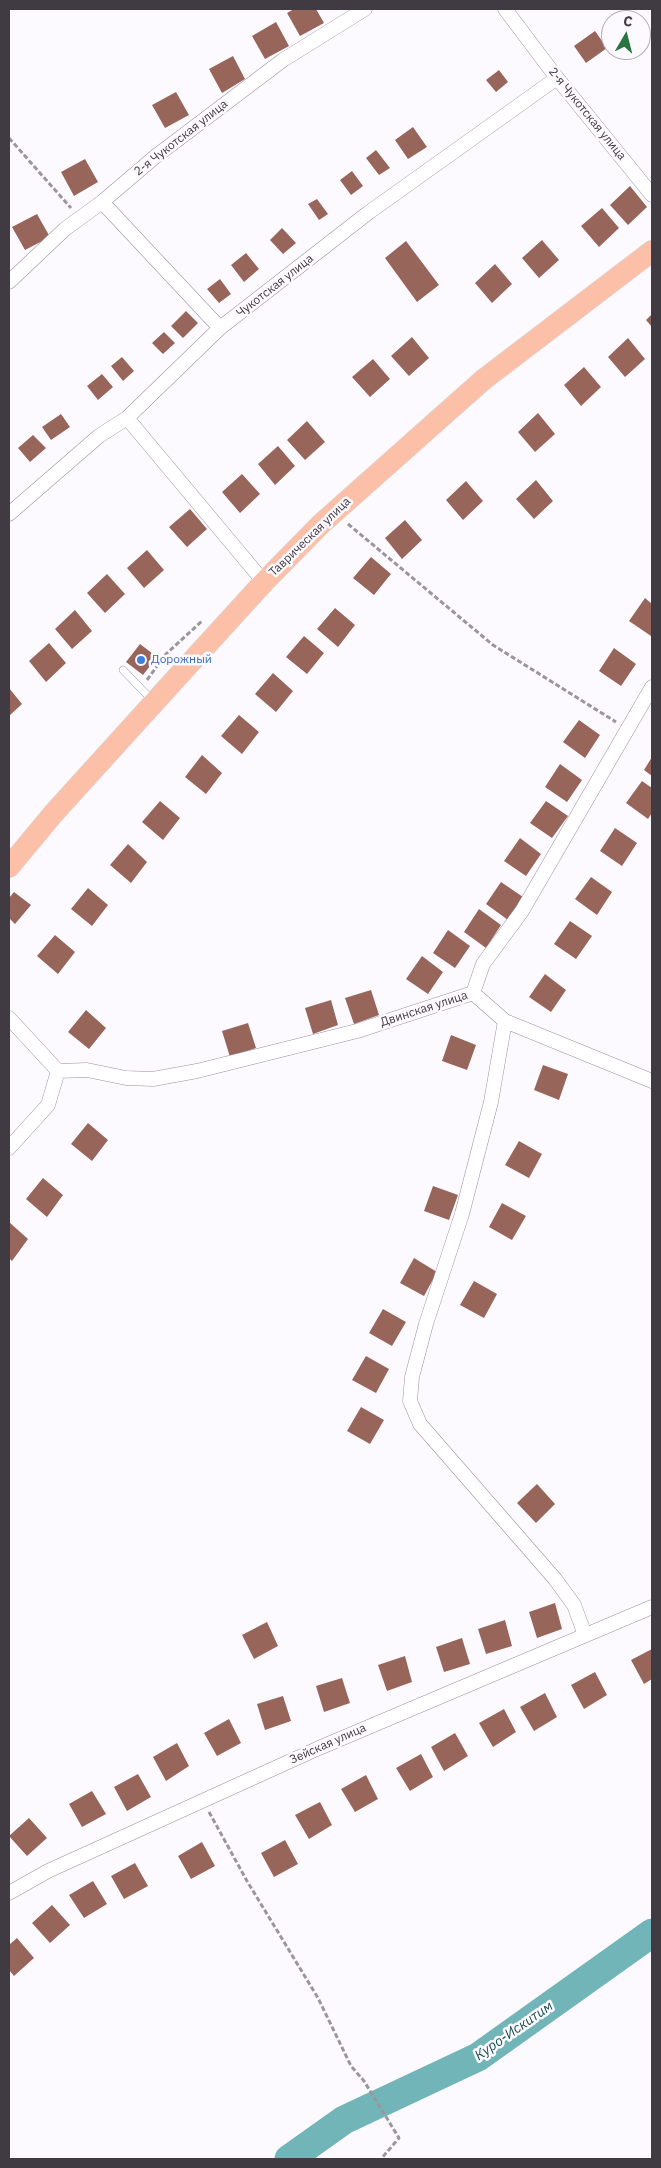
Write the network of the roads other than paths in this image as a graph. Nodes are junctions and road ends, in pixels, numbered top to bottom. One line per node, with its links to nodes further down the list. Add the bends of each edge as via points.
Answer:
1 (364, 9): 5 (street, 2-я Чукотская улица, via 275,66 156,156)
2 (505, 9): 3 (street, 2-я Чукотская улица)
3 (557, 78): 4 (street, 2-я Чукотская улица); 8 (street, Чукотская улица, via 368,213)
4 (652, 195)
5 (102, 202): 7 (street, 2-я Чукотская улица, via 64,229); 8 (street)
6 (652, 252): 11 (main road, Таврическая улица, via 482,380 321,524)
7 (9, 282)
8 (220, 328): 9 (street, Чукотская улица)
9 (127, 418): 10 (street, Чукотская улица, via 99,436); 11 (street)
10 (9, 514)
11 (264, 582): 14 (main road, Таврическая улица)
12 (122, 670): 14 (lane)
13 (652, 687): 16 (street, Двинская улица, via 522,911 483,964)
14 (154, 702): 15 (main road, Таврическая улица)
15 (9, 868)
16 (473, 993): 18 (street); 19 (street, Двинская улица, via 357,1031 153,1080 87,1070)
17 (9, 1018): 19 (street)
18 (505, 1020): 20 (street); 23 (street, via 491,1102 462,1214 426,1324 412,1376 410,1401 420,1424 555,1580 574,1606)
19 (58, 1070): 21 (street, via 48,1105)
20 (652, 1081)
21 (9, 1148)
22 (652, 1607): 23 (street, Зейская улица)
23 (585, 1635): 24 (street, Зейская улица, via 319,1748 48,1871)
24 (9, 1893)

